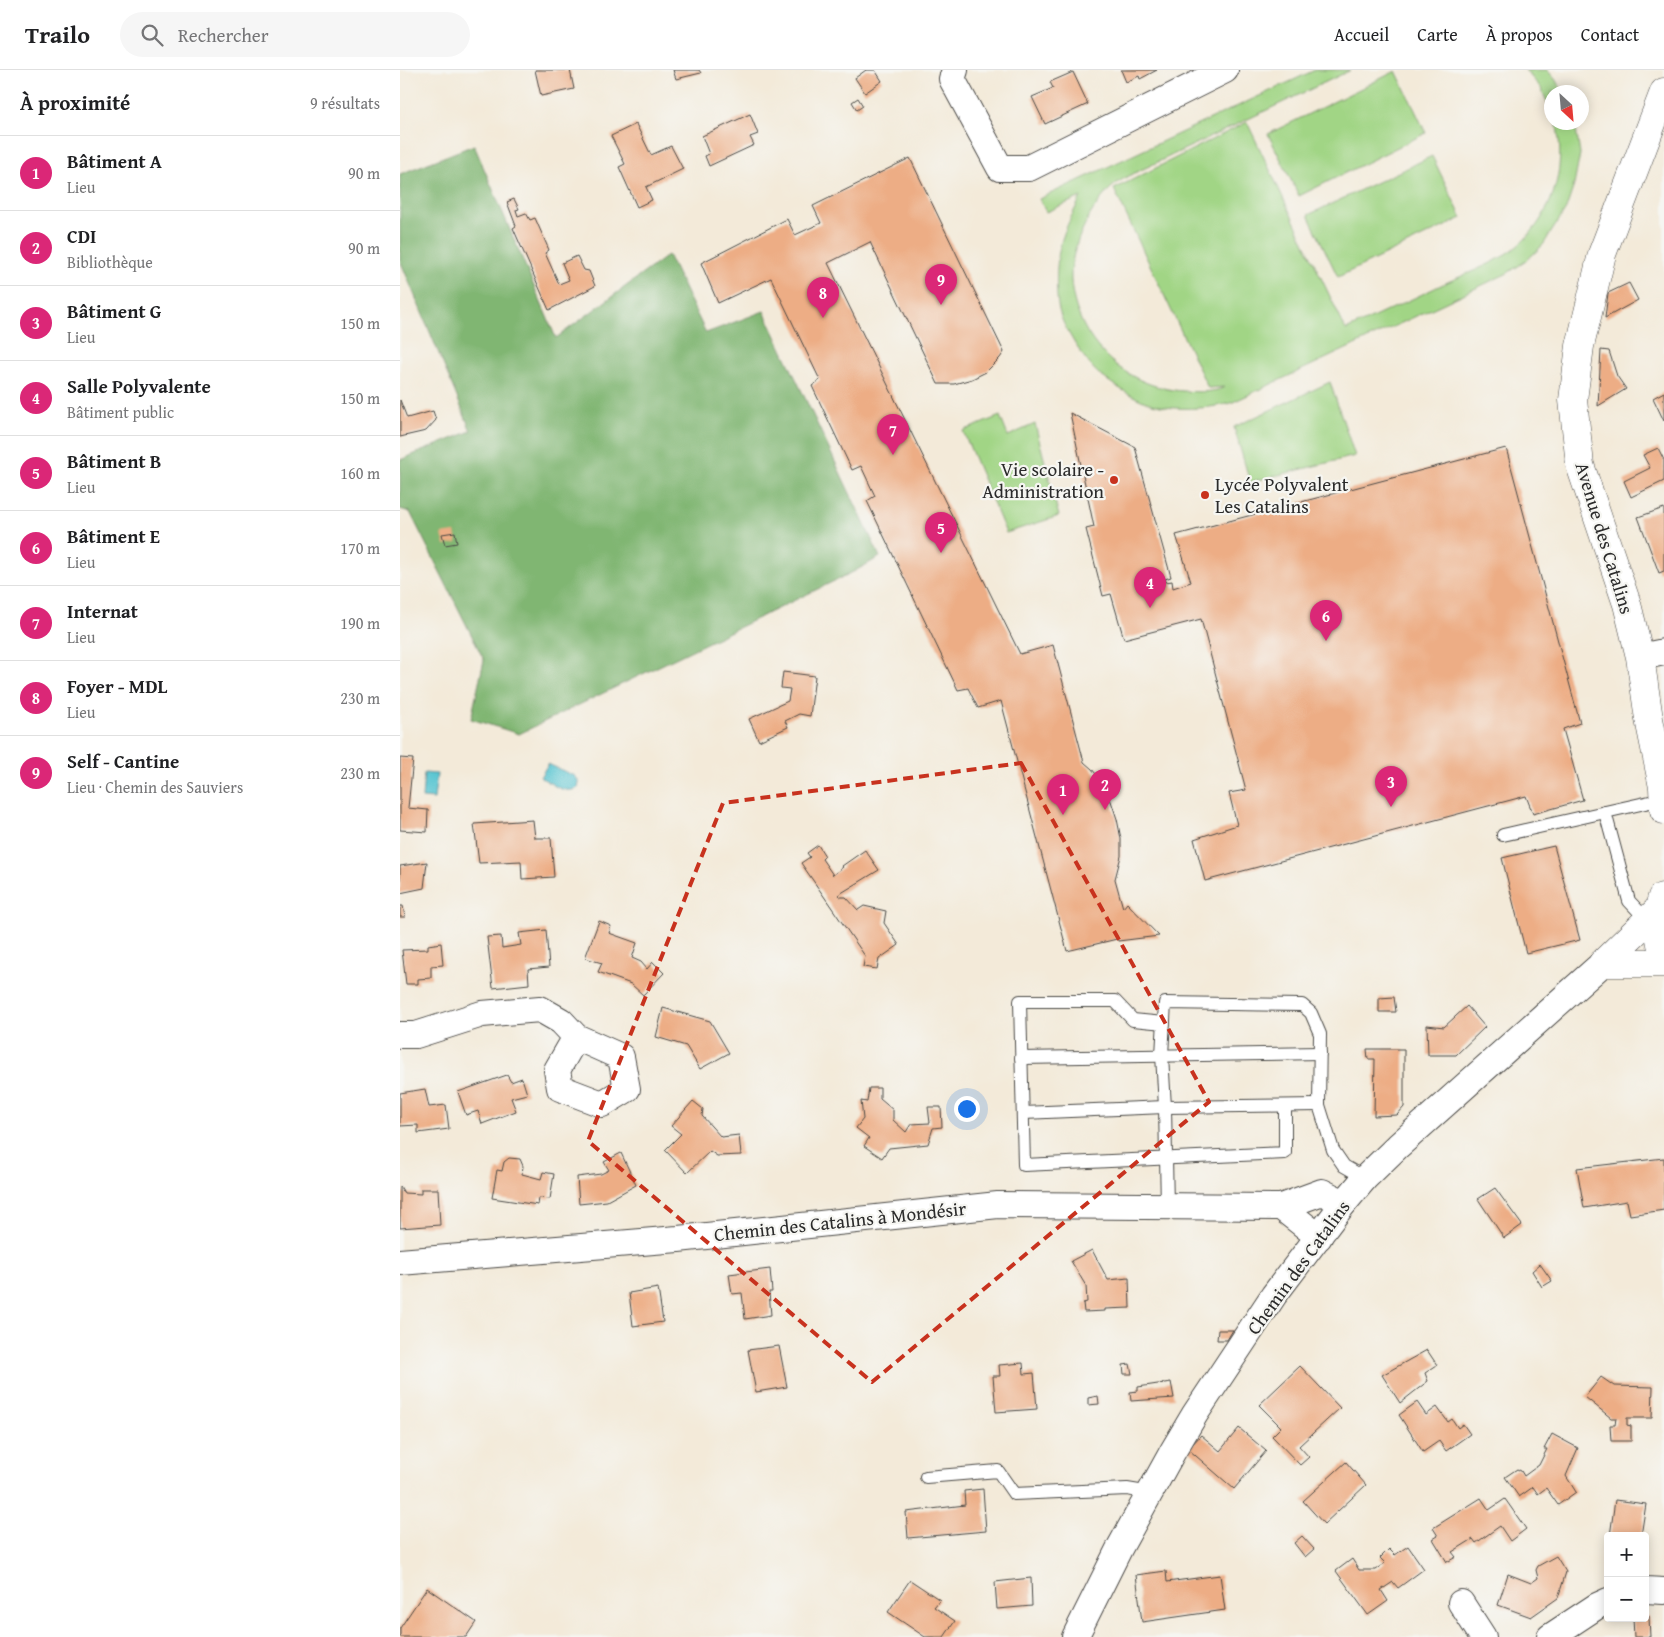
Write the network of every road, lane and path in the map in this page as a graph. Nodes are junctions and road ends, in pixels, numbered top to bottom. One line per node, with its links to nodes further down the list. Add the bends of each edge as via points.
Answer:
1 (956, 70): 2 (street, via 952,79 1000,168 1029,168)
2 (1225, 70)
3 (1664, 92): 4 (street, Avenue des Catalins, via 1602,254 1580,346 1573,400 1580,465 1627,604)
4 (1652, 654): 5 (street, Avenue des Catalins, via 1649,719)
5 (1664, 796): 6 (lane)
6 (1605, 812): 7 (lane); 8 (lane, via 1628,901)
7 (1503, 835)
8 (1657, 907): 9 (street); 10 (street)
9 (1664, 955)
10 (1603, 963): 11 (street); 23 (street, Chemin des Catalins)
11 (1664, 963)
12 (1164, 1023): 15 (lane, via 1165,1003 1302,1005 1311,1013 1320,1034); 16 (lane); 17 (lane, via 1133,1020 1115,1001 1020,1001)
13 (400, 1035): 14 (street, via 416,1035 482,1014 540,1010 561,1021)
14 (576, 1037)
15 (1320, 1053): 16 (lane); 18 (lane)
16 (1162, 1055): 17 (lane); 20 (lane)
17 (1021, 1058): 21 (lane)
18 (1319, 1105): 19 (lane); 23 (lane, via 1333,1150 1344,1166)
19 (1285, 1106): 20 (lane); 22 (lane, via 1285,1153)
20 (1165, 1107): 21 (lane); 22 (lane)
21 (1023, 1113): 22 (lane, via 1024,1165)
22 (1165, 1157): 25 (lane)
23 (1365, 1178): 24 (street, Chemin des Catalins)
24 (1344, 1203): 26 (street, Chemin des Catalins à Mondésir, via 1322,1192); 27 (street, Chemin des Catalins)
25 (1167, 1206): 26 (street, Chemin des Catalins à Mondésir); 28 (street, Chemin des Catalins à Mondésir, via 998,1205)
26 (1281, 1207): 27 (street)
27 (1319, 1237): 30 (street, Chemin des Catalins, via 1274,1295 1195,1414)
28 (400, 1262)
29 (926, 1477): 30 (lane, via 998,1471 1014,1494 1127,1489)
30 (1151, 1493): 35 (street, Chemin des Catalins)
31 (1649, 1590): 32 (street)
32 (1664, 1591)
33 (1461, 1603): 36 (street)
34 (1604, 1603): 37 (street)
35 (1075, 1637)
36 (1483, 1637)
37 (1550, 1637)

